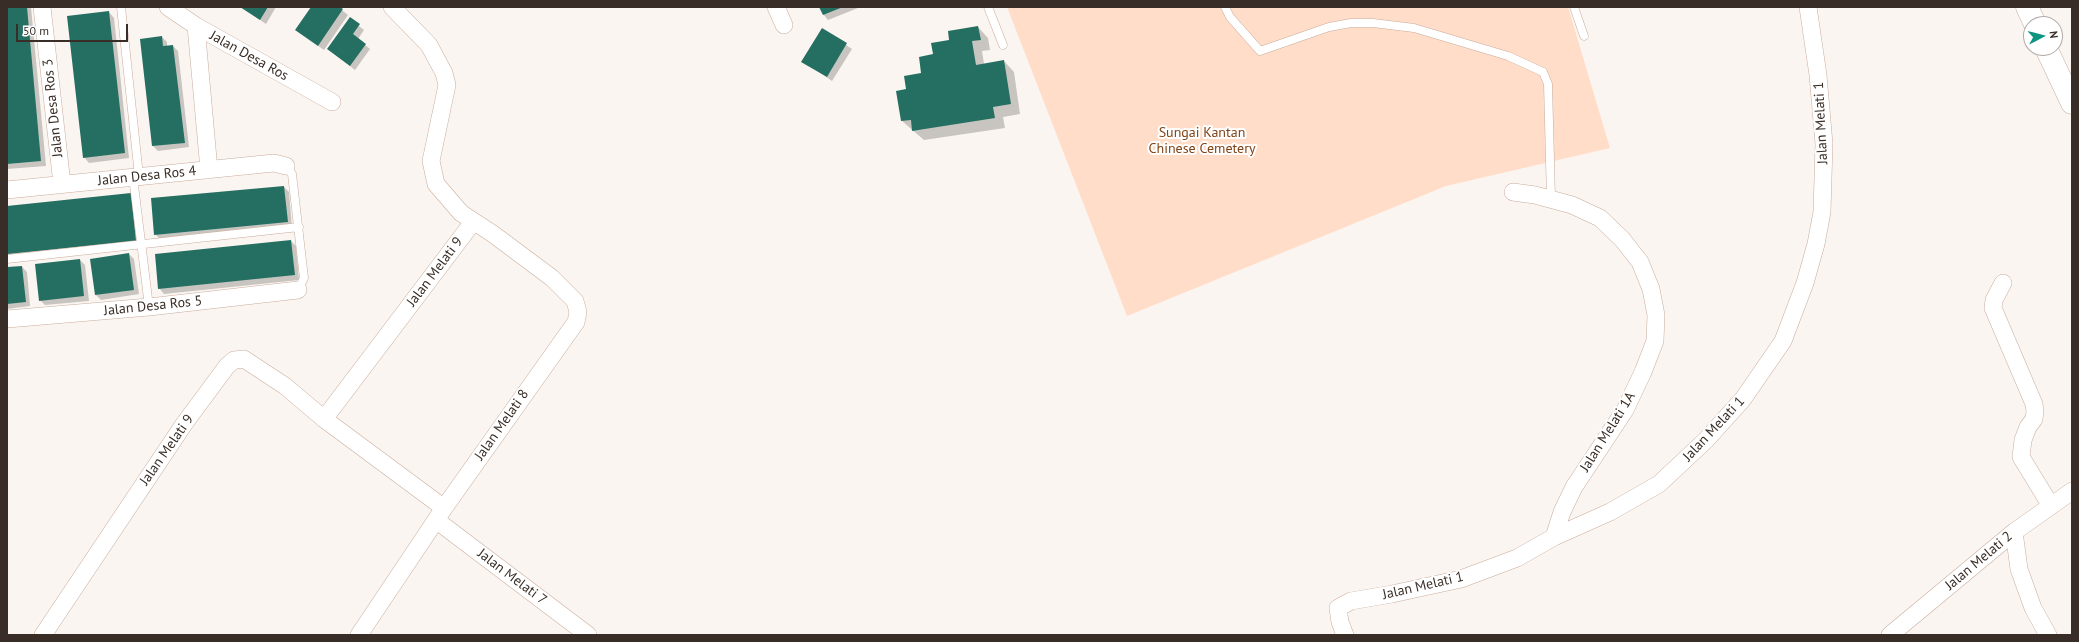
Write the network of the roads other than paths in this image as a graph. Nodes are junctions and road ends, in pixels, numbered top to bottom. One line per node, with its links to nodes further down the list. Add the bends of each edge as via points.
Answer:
1 (42, 7): 20 (street, Jalan Desa Ros 3)
2 (122, 7): 19 (lane)
3 (168, 7): 10 (street, Jalan Desa Ros)
4 (392, 7): 24 (street, Jalan Melati 8, via 429,45 444,73 447,84 431,161 436,184 461,214)
5 (776, 7): 11 (street)
6 (988, 7): 13 (lane)
7 (1225, 7): 23 (lane, via 1260,51 1329,27 1373,23 1414,28 1508,56 1543,72 1548,84)
8 (1574, 7): 12 (lane)
9 (1808, 7): 37 (street, Jalan Melati 1, via 1818,75 1824,144 1822,212 1805,283 1783,341 1743,399 1706,440 1659,484 1610,512)
10 (196, 26): 15 (street, Jalan Desa Ros); 18 (street)
11 (784, 26)
12 (1584, 36)
13 (1003, 46)
14 (2050, 56): 16 (main road)
15 (332, 102)
16 (2072, 103)
17 (286, 166): 18 (street, Jalan Desa Ros 4, via 274,163); 25 (lane, via 292,174)
18 (208, 170): 19 (street, Jalan Desa Ros 4)
19 (136, 177): 20 (street, Jalan Desa Ros 4); 26 (lane)
20 (62, 184): 21 (street, Jalan Desa Ros 4)
21 (7, 190)
22 (1513, 192): 23 (street, Jalan Melati 1A)
23 (1551, 199): 37 (street, Jalan Melati 1A, via 1600,218 1622,239 1640,262 1656,315 1655,341 1643,372 1625,410 1574,487)
24 (473, 222): 32 (street, Jalan Melati 9); 35 (street, Jalan Melati 8, via 552,278 575,301 578,312 576,322)
25 (299, 227): 26 (lane); 29 (lane, via 304,278)
26 (140, 245): 27 (lane); 30 (lane)
27 (7, 259)
28 (2003, 283): 34 (street, via 1994,300 1993,308 2035,411 2034,419 2023,440 2021,457)
29 (298, 290): 30 (street, Jalan Desa Ros 5)
30 (149, 307): 31 (street, Jalan Desa Ros 5)
31 (7, 319)
32 (324, 419): 35 (street, Jalan Melati 9); 38 (street, Jalan Melati 9, via 285,386 244,359 231,361 184,424)
33 (2072, 491): 34 (street, Jalan Melati 2)
34 (2051, 506): 36 (street, Jalan Melati 2)
35 (440, 514): 39 (street, Jalan Melati 8); 40 (street, Jalan Melati 7)
36 (2014, 532): 42 (street, Jalan Melati 2); 43 (street, via 2019,569 2033,608)
37 (1554, 537): 41 (street, Jalan Melati 1, via 1517,558 1461,579 1351,601 1338,608)
38 (43, 635)
39 (359, 635)
40 (588, 635)
41 (1345, 635)
42 (1890, 635)
43 (2048, 635)

